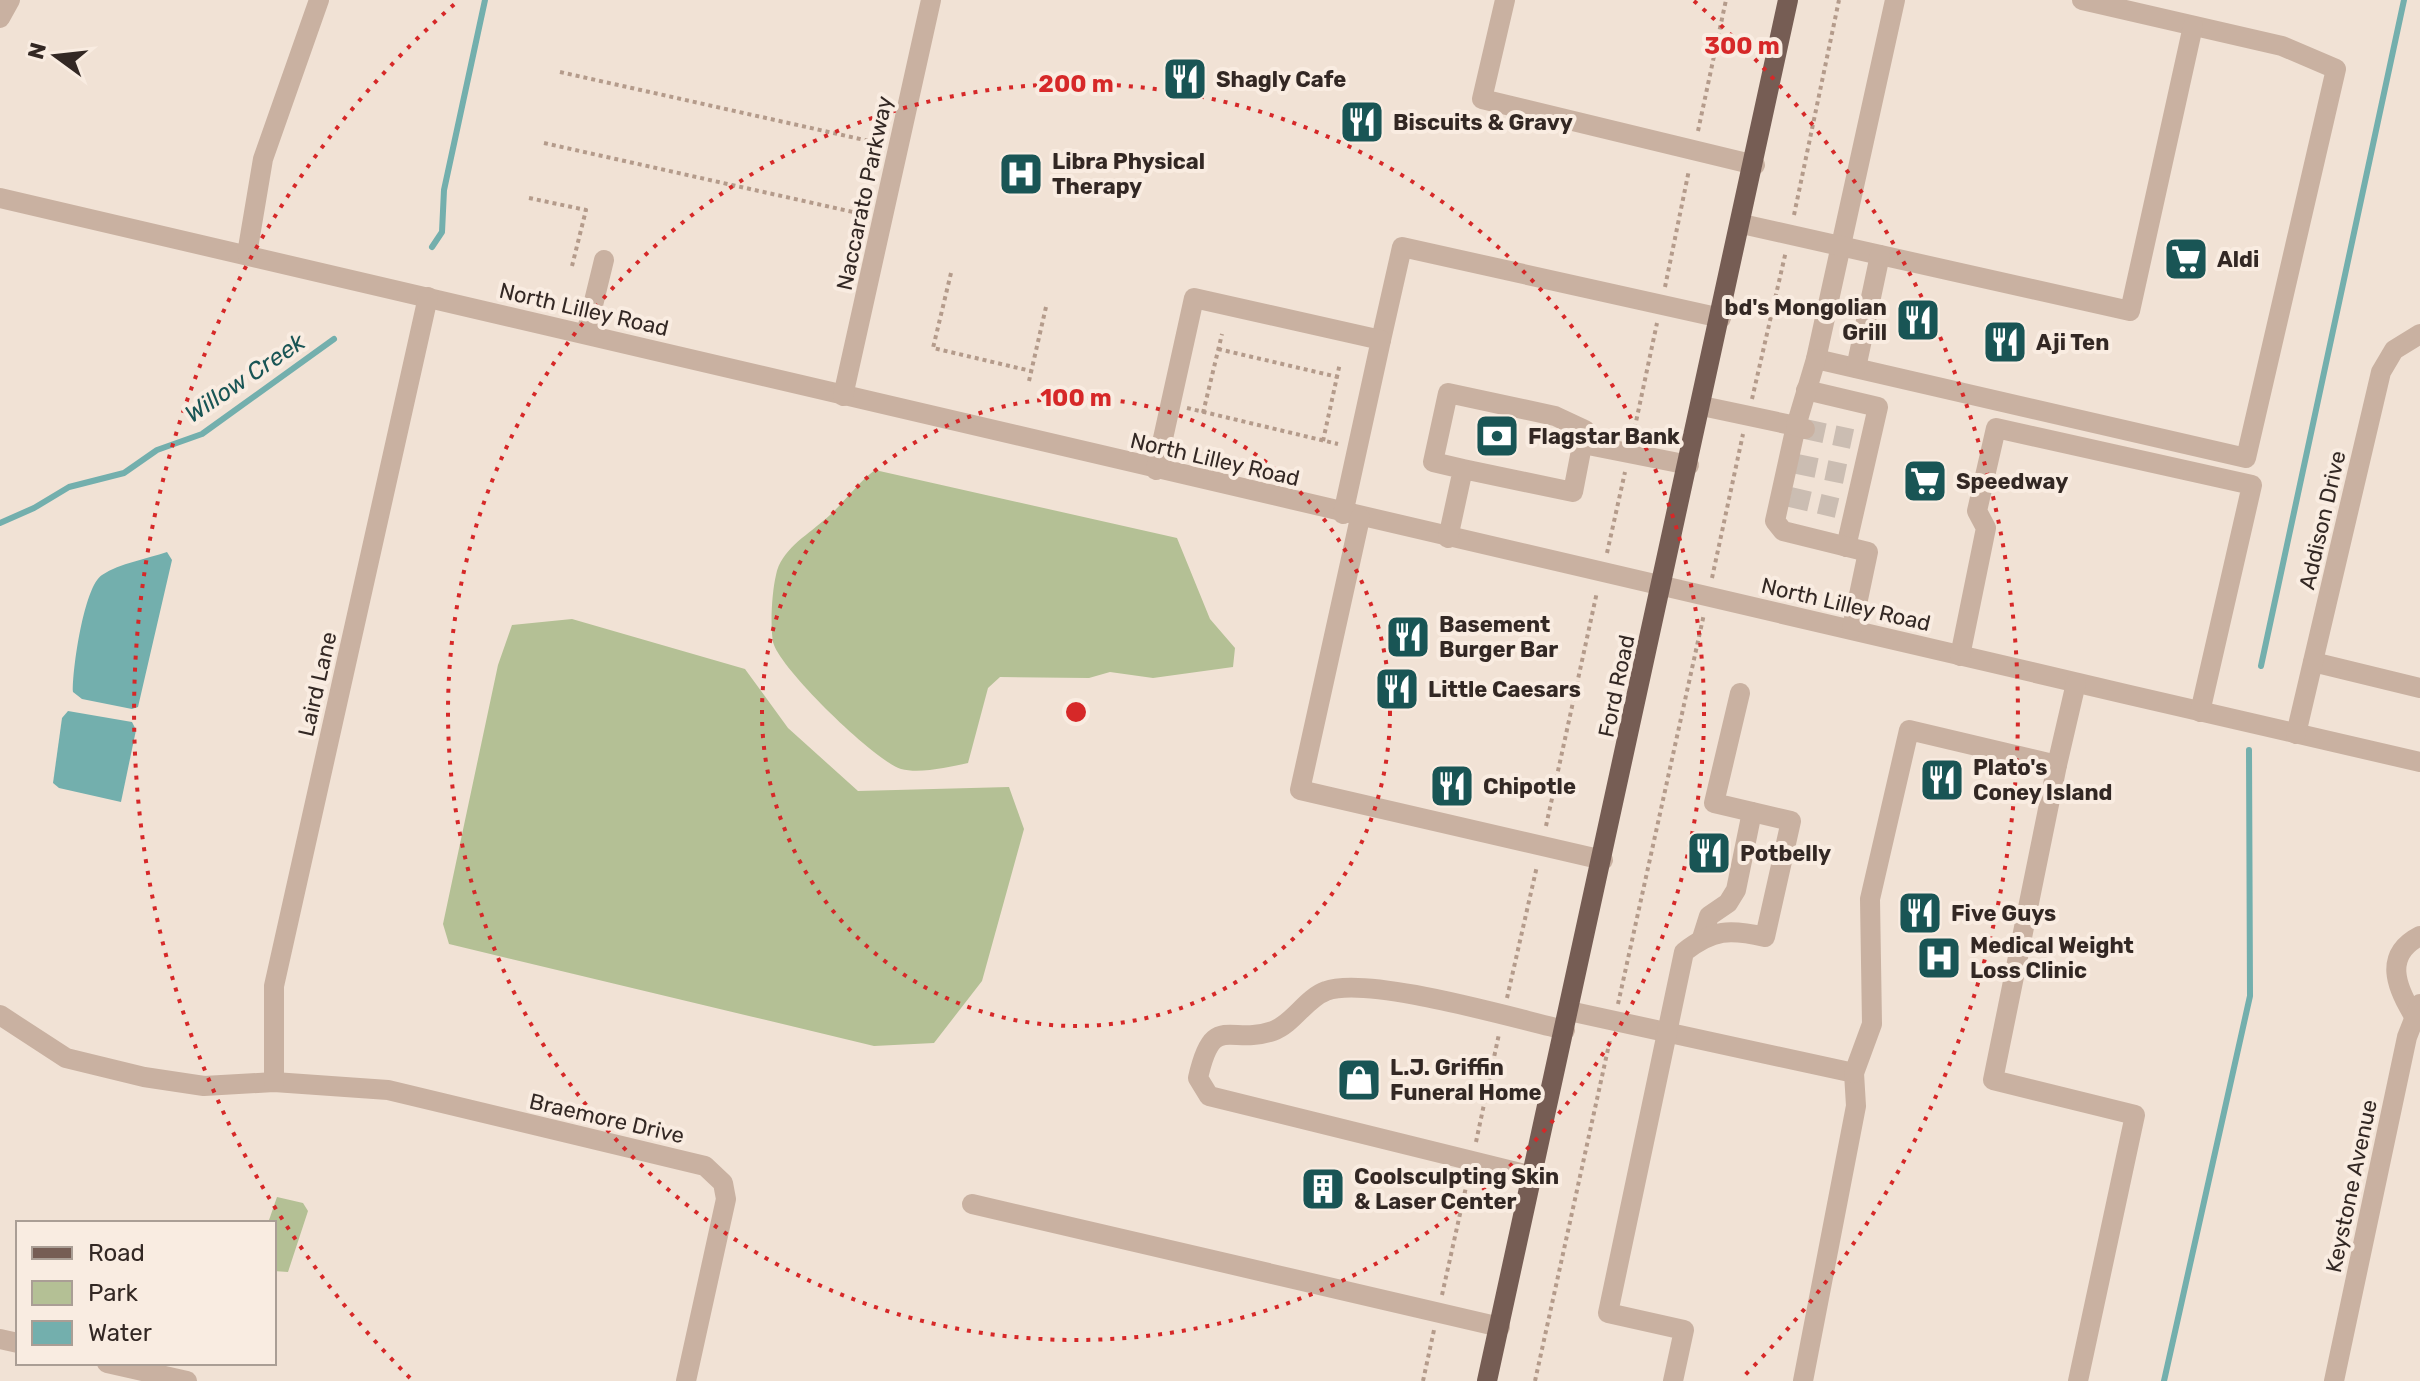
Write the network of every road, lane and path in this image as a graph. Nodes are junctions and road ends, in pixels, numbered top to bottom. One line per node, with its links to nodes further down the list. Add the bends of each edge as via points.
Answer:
1 (10, 0): 10 (street)
2 (319, 0): 23 (street, via 263,159)
3 (931, 0): 44 (street, Naccarato Parkway)
4 (1505, 0): 14 (street, via 1482,99)
5 (1726, 0): 14 (path)
6 (1788, 0): 16 (main road, Ford Road)
7 (1839, 0): 21 (path)
8 (1895, 0): 22 (street)
9 (2082, 0): 11 (street)
10 (0, 18)
11 (2193, 26): 24 (street, via 2130,311); 54 (street, via 2282,46 2336,69)
12 (560, 72): 15 (path, via 878,141)
13 (544, 143): 19 (path, via 863,214)
14 (1694, 151): 16 (street); 29 (path)
15 (875, 155)
16 (1755, 165): 20 (main road, Ford Road)
17 (0, 198): 23 (street, North Lilley Road)
18 (529, 198): 26 (path, via 586,210)
19 (866, 199)
20 (1742, 224): 21 (street); 31 (main road, Ford Road)
21 (1789, 235): 22 (street); 48 (path)
22 (1841, 247): 24 (street); 37 (street)
23 (247, 254): 28 (street, North Lilley Road)
24 (1880, 255): 39 (street)
25 (604, 260): 32 (street)
26 (571, 270)
27 (951, 273): 40 (path, via 933,348)
28 (428, 297): 32 (street, North Lilley Road); 89 (street, Laird Lane, via 274,986)
29 (1661, 304): 31 (street); 35 (street, via 1402,247); 53 (path)
30 (1046, 307): 40 (path)
31 (1721, 318): 45 (main road, Ford Road)
32 (586, 334): 44 (street, North Lilley Road)
33 (1222, 334): 36 (path)
34 (2420, 334): 68 (street, Addison Drive, via 2394,350 2381,372)
35 (1381, 340): 57 (street, via 1194,298); 59 (street)
36 (1218, 349): 41 (path); 47 (path)
37 (1816, 359): 39 (street); 43 (street)
38 (1340, 363): 41 (path)
39 (1856, 368): 54 (street)
40 (1031, 371): 42 (path)
41 (1338, 377): 50 (path)
42 (1029, 381)
43 (1806, 390): 49 (street); 62 (street, via 1878,407 1861,441 1846,510)
44 (843, 396): 57 (street, North Lilley Road)
45 (1702, 406): 48 (street); 55 (main road, Ford Road)
46 (1185, 408): 47 (path)
47 (1203, 413): 50 (path)
48 (1747, 416): 49 (street); 63 (path)
49 (1801, 428): 62 (street, via 1775,521 1783,531)
50 (1323, 441): 52 (path)
51 (1583, 444): 53 (street); 56 (street, via 1573,492); 56 (street, via 1585,430 1555,416 1448,393 1433,462)
52 (1345, 446)
53 (1629, 453): 55 (street); 60 (path)
54 (2246, 458): 58 (street)
55 (1689, 465): 64 (main road, Ford Road)
56 (1463, 469): 61 (street)
57 (1156, 470): 59 (street, North Lilley Road)
58 (2252, 485): 67 (street, via 1996,428 1977,511 1986,528); 72 (street)
59 (1352, 516): 61 (street, North Lilley Road); 78 (street, via 1341,604 1300,790)
60 (1611, 534)
61 (1448, 538): 64 (street, North Lilley Road)
62 (1846, 547): 66 (street, via 1868,552)
63 (1716, 557)
64 (1663, 587): 66 (street, North Lilley Road); 78 (main road, Ford Road)
65 (1596, 598): 77 (path)
66 (1852, 628): 67 (street, North Lilley Road)
67 (1960, 656): 69 (street, North Lilley Road)
68 (2313, 662): 70 (street); 73 (street, Addison Drive)
69 (2076, 683): 72 (street, North Lilley Road); 75 (street)
70 (2420, 688)
71 (1740, 693): 76 (street, via 1714,803)
72 (2200, 712): 73 (street, North Lilley Road)
73 (2296, 734): 74 (street, North Lilley Road)
74 (2420, 762)
75 (2057, 765): 88 (street, via 1909,730 1870,899 1872,1024); 104 (street, via 1993,1080 2135,1115)
76 (1752, 812): 81 (street, via 1736,890 1709,916); 81 (street, via 1791,821 1765,937 1734,929)
77 (1546, 824)
78 (1603, 860): 85 (main road, Ford Road)
79 (1537, 867): 82 (path)
80 (2420, 936): 83 (street, via 2399,952 2394,969)
81 (1702, 938): 86 (street, via 1684,952)
82 (1505, 1008)
83 (2417, 1010): 105 (street, Keystone Avenue)
84 (0, 1015): 89 (street, via 66,1058 204,1086)
85 (1567, 1021): 86 (street); 91 (main road, Ford Road); 91 (street, via 1375,987 1326,991 1273,1031 1221,1034 1204,1049 1198,1078 1209,1096)
86 (1666, 1032): 88 (street); 102 (street, via 1608,1313 1684,1330)
87 (1498, 1037): 90 (path)
88 (1854, 1073): 103 (street, via 1856,1106)
89 (274, 1082): 99 (street, Braemore Drive, via 388,1090 705,1166 716,1173 726,1199)
90 (1475, 1152)
91 (1533, 1176): 95 (main road, Ford Road)
92 (1467, 1181): 94 (path)
93 (972, 1204): 95 (street)
94 (1441, 1301)
95 (1500, 1327): 101 (main road, Ford Road)
96 (1433, 1333): 100 (path)
97 (116, 1365): 98 (street)
98 (187, 1381)
99 (686, 1381)
100 (1423, 1381)
101 (1487, 1381)
102 (1673, 1381)
103 (1803, 1381)
104 (2078, 1381)
105 (2334, 1381)

